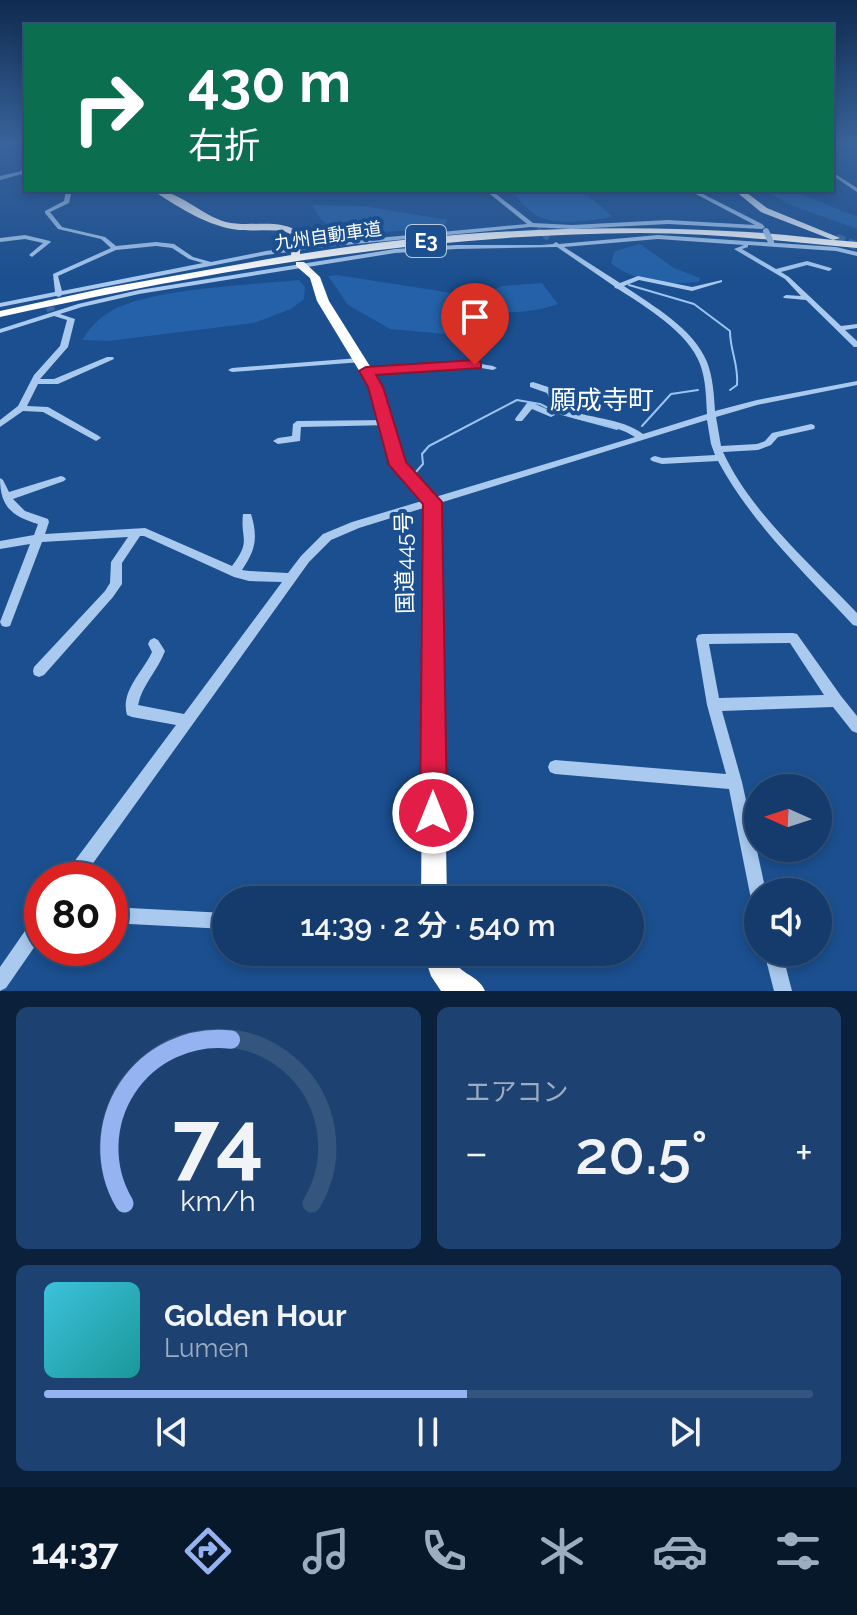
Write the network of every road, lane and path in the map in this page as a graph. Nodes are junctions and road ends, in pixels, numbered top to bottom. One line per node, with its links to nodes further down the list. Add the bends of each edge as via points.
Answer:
1 (69, 192): 7 (street, via 67,202 47,212)
2 (162, 192): 17 (highway, 国道445号, via 222,224 286,228 295,233)
3 (488, 192): 6 (street)
4 (695, 192): 8 (street)
5 (741, 192): 9 (main road, via 764,210)
6 (534, 227): 8 (street, via 668,222); 17 (street)
7 (60, 228): 11 (street); 14 (street, via 103,238)
8 (764, 229): 13 (street, bridge)
9 (836, 238)
10 (0, 240): 11 (street, via 25,237)
11 (48, 242): 16 (street)
12 (554, 243): 13 (street, via 658,237); 17 (street); 22 (street)
13 (772, 244): 15 (street); 20 (street, via 737,248)
14 (115, 248): 18 (street, via 169,244); 23 (street, via 55,275)
15 (857, 249): 28 (highway, 九州自動車道 / E3, via 680,233 475,240 222,272)
16 (32, 255)
17 (298, 259): 18 (street); 27 (street); 34 (highway, 国道445号, via 315,277 323,301)
18 (213, 265): 23 (street)
19 (829, 269): 20 (street, via 807,263)
20 (776, 271): 25 (street)
21 (720, 281): 22 (street, via 692,289 638,278)
22 (617, 287): 42 (street, via 677,329 697,350 707,372)
23 (59, 295): 26 (street)
24 (786, 297): 25 (street)
25 (808, 298): 30 (street)
26 (0, 305)
27 (51, 313): 31 (street); 37 (street, via 69,317 70,330 64,347)
28 (0, 316)
29 (857, 326): 30 (street)
30 (839, 328): 32 (street)
31 (0, 331)
32 (857, 345)
33 (110, 359): 37 (street, via 55,382)
34 (363, 366): 35 (street); 36 (street); 44 (highway, 国道445号)
35 (493, 368)
36 (232, 370)
37 (35, 381): 40 (street)
38 (857, 383): 42 (street)
39 (533, 385): 41 (street, via 551,391)
40 (21, 408): 45 (street); 48 (street, via 45,409)
41 (559, 410): 43 (street, via 551,414 530,405); 47 (street, via 576,419 633,430)
42 (711, 417): 47 (street); 50 (street)
43 (519, 419)
44 (387, 423): 49 (street, via 297,424 297,439); 55 (highway, 国道445号, via 398,465)
45 (0, 424)
46 (811, 427): 50 (street, via 775,435 758,447)
47 (641, 437): 55 (street)
48 (96, 438)
49 (278, 441)
50 (719, 454): 51 (street); 62 (street, via 765,520)
51 (655, 459)
52 (61, 479): 54 (street)
53 (0, 482): 54 (street)
54 (6, 497): 58 (street, via 19,514 44,522)
55 (432, 502): 61 (street, via 327,537); 74 (highway, 国道445号)
56 (247, 517): 60 (street, via 250,551)
57 (137, 532): 58 (street); 60 (street); 65 (street, via 117,562 116,584 109,594)
58 (40, 538): 59 (street); 63 (street)
59 (0, 545)
60 (234, 572): 61 (street)
61 (291, 578): 68 (street)
62 (857, 621)
63 (6, 622)
64 (154, 644): 68 (street, via 159,651 156,664 133,697 132,710)
65 (39, 671)
66 (836, 701): 67 (street); 67 (street, via 793,638 702,639); 69 (street)
67 (714, 705): 71 (street)
68 (187, 721): 72 (street)
69 (857, 726)
70 (555, 767): 71 (street)
71 (735, 782): 73 (street)
72 (84, 862)
73 (755, 878)
74 (434, 886)
75 (128, 916): 76 (street)
76 (212, 920)
77 (24, 947): 80 (street)
78 (777, 966): 82 (street)
79 (437, 971): 81 (highway)
80 (0, 982)
81 (471, 991)
82 (783, 991)

